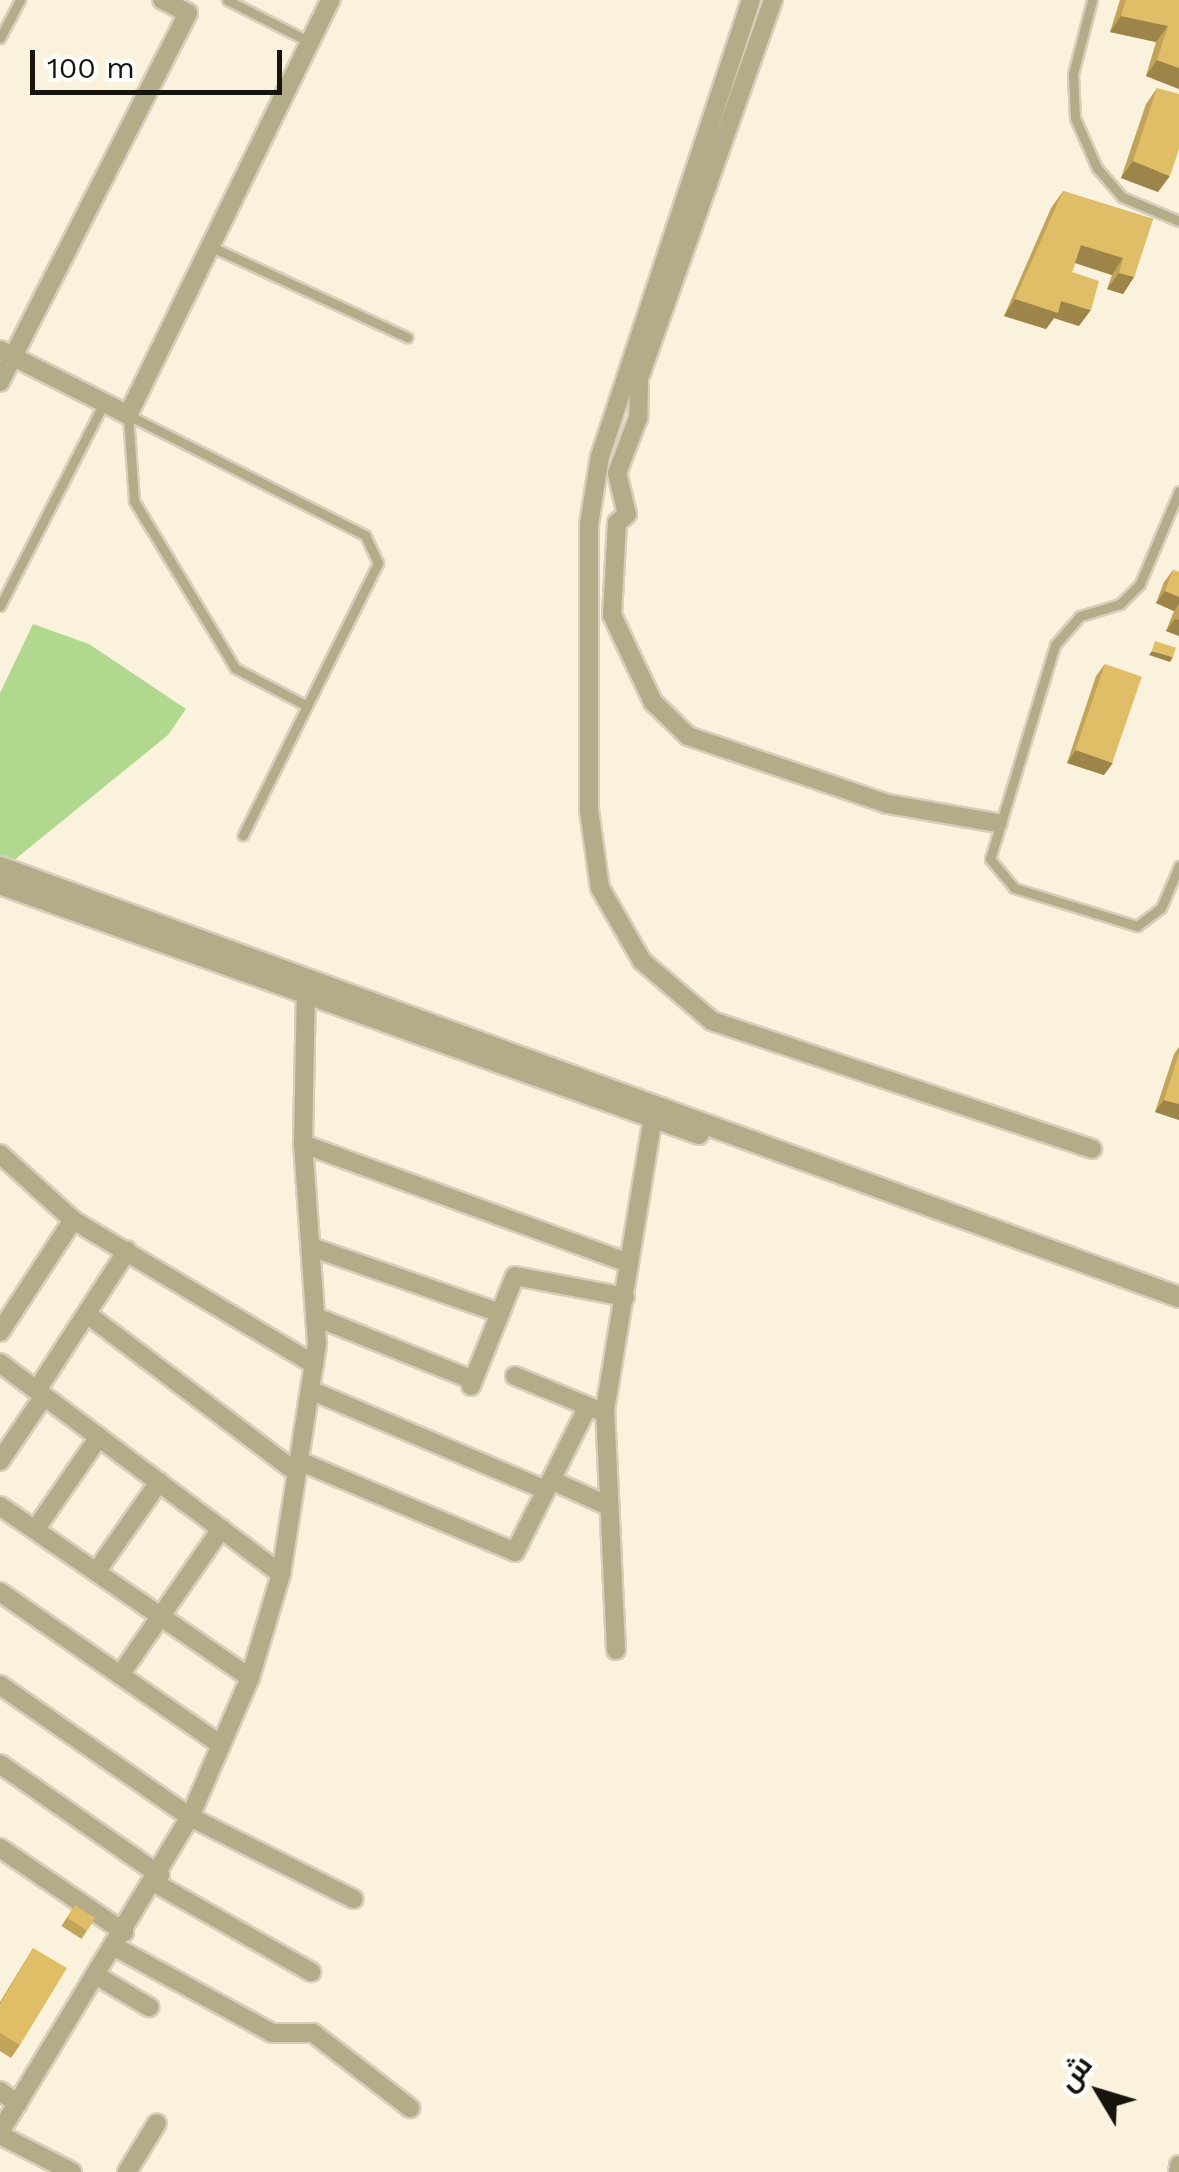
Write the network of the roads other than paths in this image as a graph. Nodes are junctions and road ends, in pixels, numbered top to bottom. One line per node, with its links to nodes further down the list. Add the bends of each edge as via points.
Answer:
1 (20, 0): 9 (lane)
2 (162, 0): 8 (street)
3 (228, 0): 10 (lane)
4 (330, 0): 10 (street)
5 (751, 0): 29 (street, via 600,456 589,524 589,639 590,810 600,888 642,961 712,1020)
6 (773, 0): 21 (street, via 639,380 638,418 617,474 627,514 617,524 612,615 654,702 688,736 872,800)
7 (1092, 0): 11 (lane, via 1073,74 1075,118 1096,168 1122,197)
8 (192, 6): 14 (street)
9 (0, 38)
10 (316, 44): 12 (street)
11 (1179, 221)
12 (214, 248): 13 (lane); 17 (street)
13 (407, 337)
14 (7, 353): 15 (street); 16 (street)
15 (0, 382)
16 (104, 403): 17 (street); 19 (lane)
17 (128, 415): 20 (lane, via 134,501 235,668); 20 (lane, via 365,536 378,564)
18 (1179, 491): 21 (lane, via 1140,584 1120,604 1080,616 1055,645)
19 (0, 606)
20 (307, 706): 22 (lane)
21 (997, 822): 23 (lane, via 996,876 1118,923 1149,920)
22 (243, 835)
23 (1179, 866)
24 (0, 867): 26 (street)
25 (0, 884): 26 (street)
26 (306, 987): 27 (street); 28 (street)
27 (653, 1114): 34 (street); 36 (street)
28 (303, 1144): 32 (street); 34 (street)
29 (1092, 1149)
30 (0, 1154): 31 (street)
31 (73, 1220): 33 (street); 40 (street)
32 (314, 1248): 37 (street); 39 (street)
33 (127, 1252): 38 (street); 42 (street)
34 (626, 1262): 35 (street)
35 (625, 1296): 37 (street, via 515,1276); 47 (street)
36 (1179, 1298)
37 (500, 1313): 39 (street, via 472,1383)
38 (87, 1314): 45 (street); 50 (street)
39 (316, 1316): 42 (street)
40 (0, 1332)
41 (0, 1363): 45 (street)
42 (314, 1364): 44 (street)
43 (515, 1376): 46 (street)
44 (310, 1390): 50 (street); 52 (street)
45 (40, 1393): 48 (street); 49 (street)
46 (586, 1410): 47 (street); 52 (street)
47 (605, 1410): 53 (street)
48 (99, 1438): 51 (street); 56 (street)
49 (0, 1461)
50 (298, 1467): 52 (street, via 515,1552); 58 (street)
51 (158, 1482): 55 (street); 57 (street)
52 (548, 1485): 53 (street)
53 (606, 1505): 61 (street)
54 (0, 1506): 56 (street)
55 (221, 1528): 58 (street); 60 (street)
56 (35, 1530): 57 (street)
57 (96, 1572): 60 (street)
58 (281, 1574): 63 (street)
59 (0, 1592): 62 (street)
60 (160, 1616): 62 (street); 63 (street)
61 (616, 1650)
62 (120, 1675): 65 (street)
63 (250, 1678): 65 (street)
64 (0, 1685): 67 (street)
65 (221, 1746): 67 (street)
66 (0, 1764): 69 (street)
67 (190, 1817): 69 (street); 70 (street)
68 (0, 1848): 71 (street)
69 (158, 1879): 71 (street); 72 (street)
70 (354, 1899)
71 (120, 1940): 73 (street); 77 (street, via 272,2033 313,2033)
72 (310, 1972)
73 (98, 1976): 74 (street); 76 (street)
74 (149, 2007)
75 (0, 2091): 76 (street)
76 (18, 2104): 79 (street)
77 (410, 2108)
78 (157, 2122): 81 (street)
79 (0, 2134): 80 (street)
80 (72, 2172)
81 (128, 2172)

